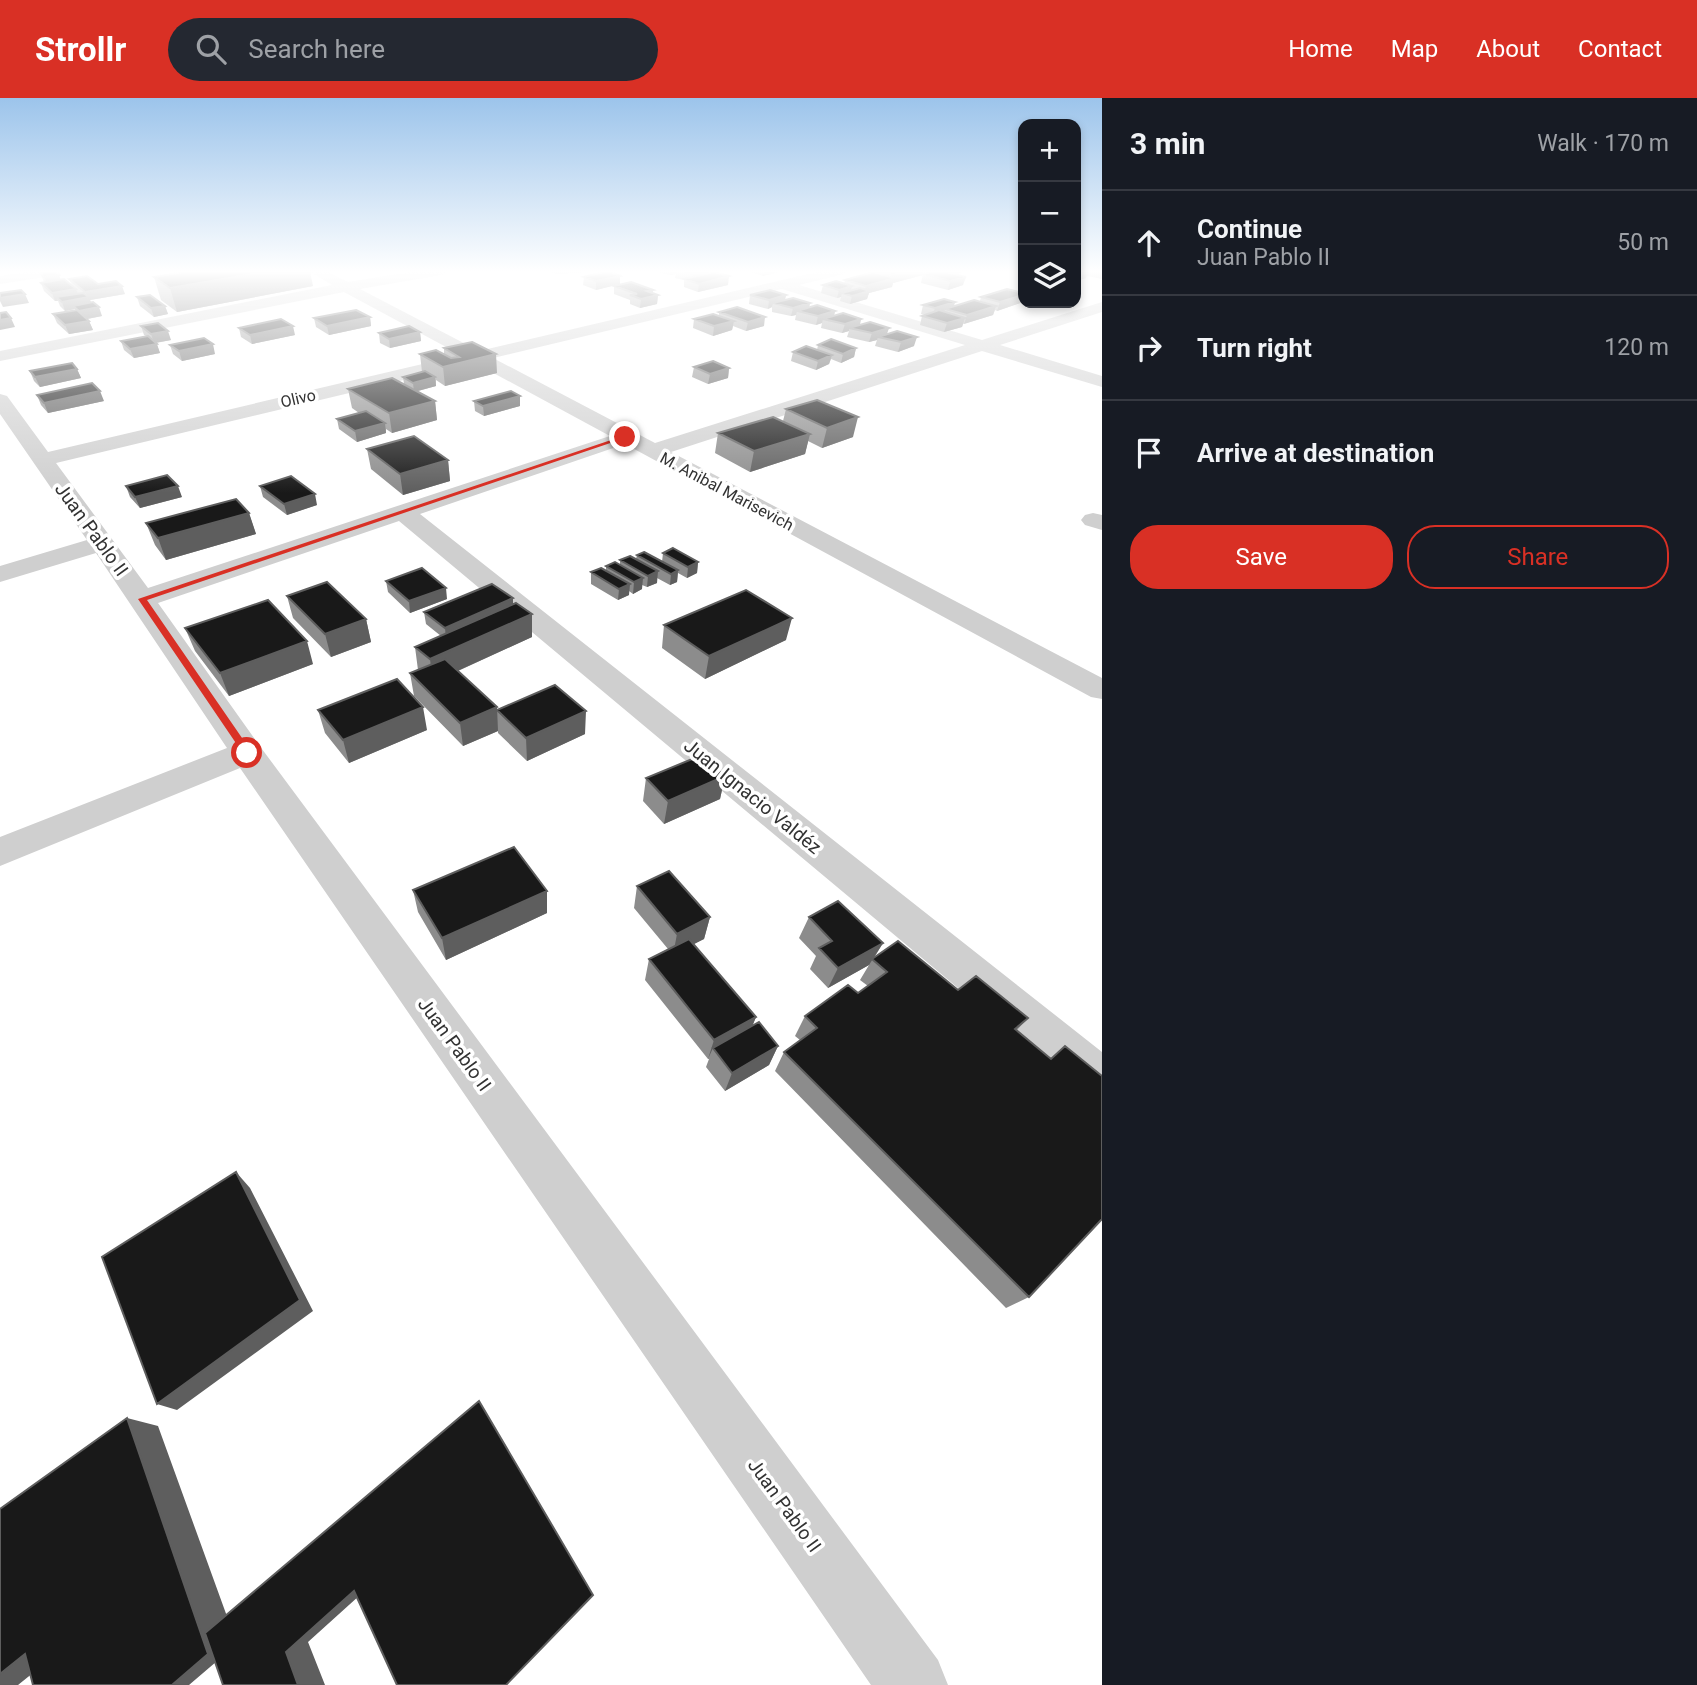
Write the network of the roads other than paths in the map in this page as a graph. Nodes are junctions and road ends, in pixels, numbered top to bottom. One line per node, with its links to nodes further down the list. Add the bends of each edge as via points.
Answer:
1 (55, 345): 7 (street)
2 (455, 345): 8 (street, M. Anibal Marisevich)
3 (523, 345): 8 (street, Olivo)
4 (978, 345): 6 (street)
5 (990, 345): 6 (street)
6 (984, 347): 9 (street); 12 (street)
7 (0, 356)
8 (476, 356): 11 (street, M. Anibal Marisevich); 13 (street, Olivo)
9 (1102, 382)
10 (0, 400): 13 (street, Juan Pablo II)
11 (625, 437): 12 (street, M. Anibal Marisevich); 14 (street)
12 (652, 451): 18 (street, M. Anibal Marisevich)
13 (42, 460): 15 (street, Juan Pablo II)
14 (403, 512): 17 (street); 21 (street, Juan Ignacio Valdéz)
15 (102, 543): 16 (street); 17 (street, Juan Pablo II)
16 (0, 574)
17 (142, 599): 19 (street, Juan Pablo II)
18 (1102, 690)
19 (247, 753): 20 (street); 22 (street, Juan Pablo II)
20 (0, 852)
21 (1102, 1080)
22 (913, 1685)

